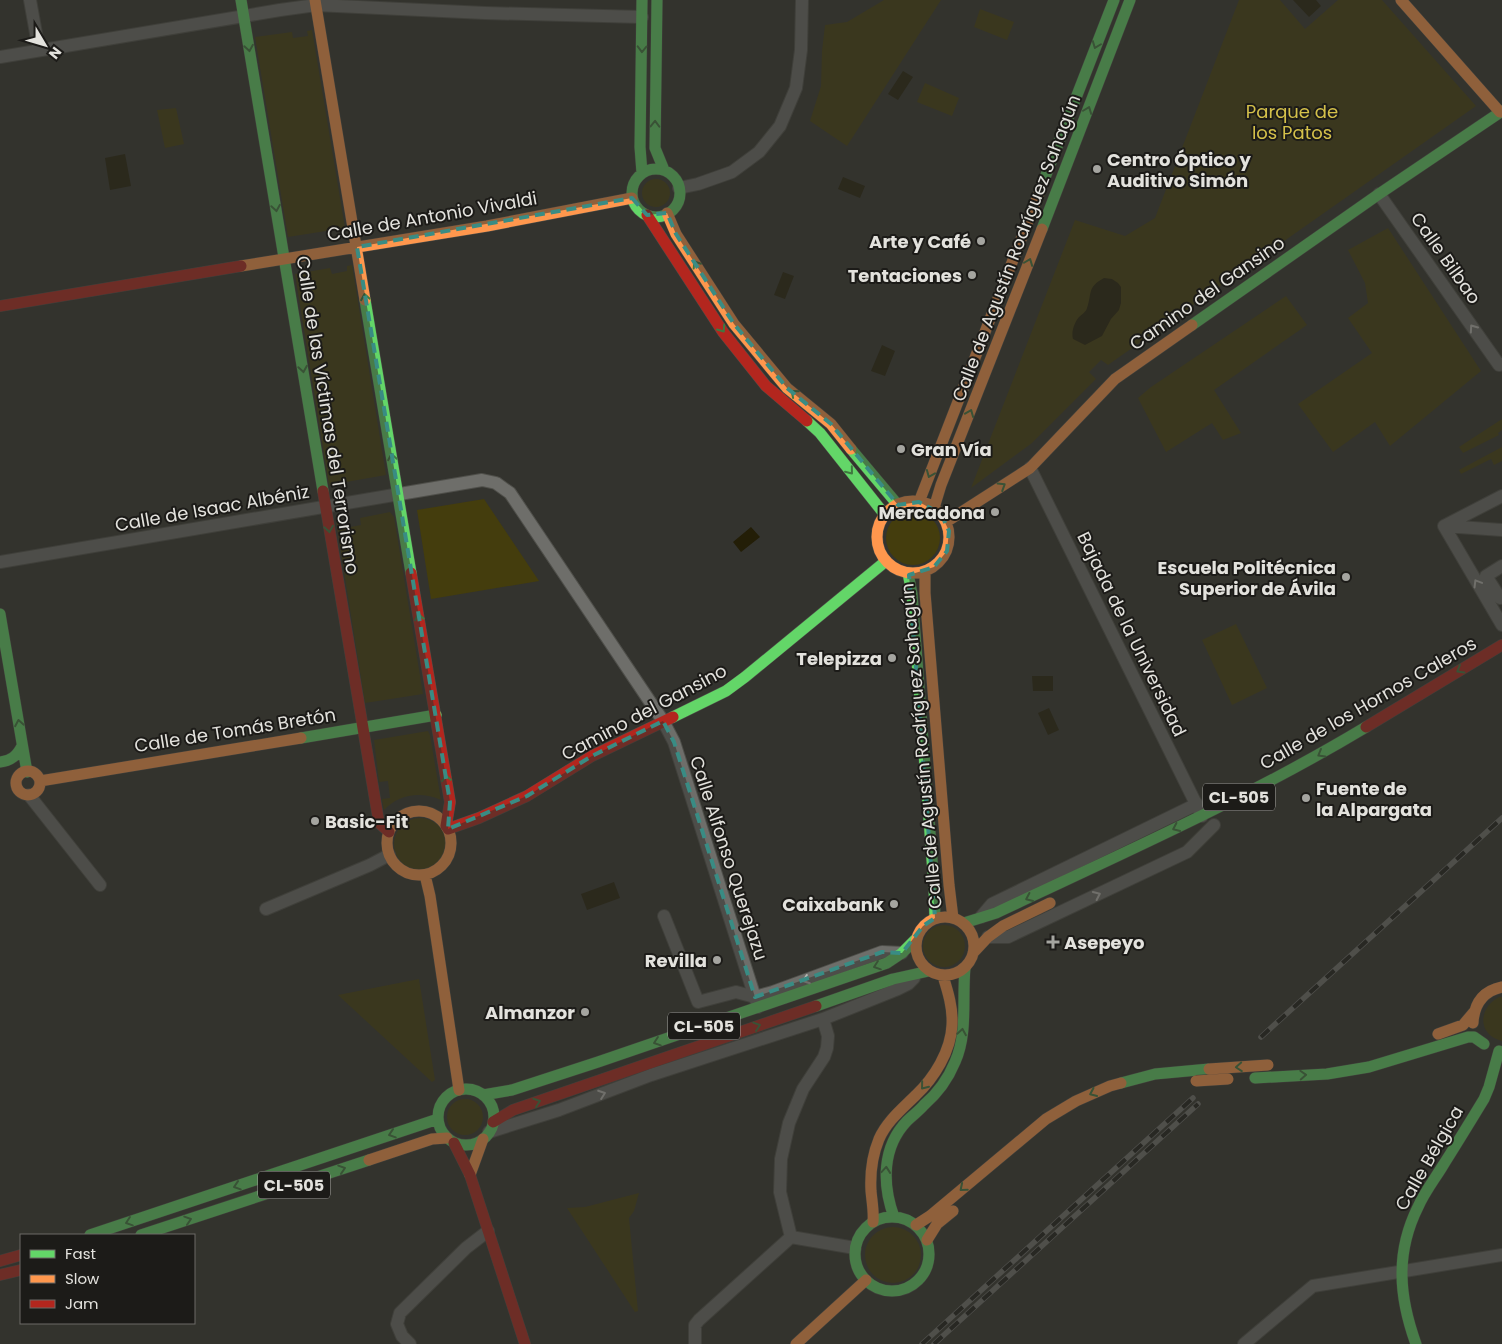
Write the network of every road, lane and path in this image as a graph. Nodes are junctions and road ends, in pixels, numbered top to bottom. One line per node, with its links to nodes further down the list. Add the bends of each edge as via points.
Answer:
1 (30, 0): 12 (street)
2 (241, 0): 10 (main road, Calle de las Víctimas del Terrorismo)
3 (642, 0): 11 (main road)
4 (657, 0): 15 (main road, one-way to 4, via 654,148)
5 (802, 0): 17 (street, via 796,88 780,126 759,152 732,172)
6 (1114, 0): 29 (main road, Calle de Agustín Rodríguez Sahagún, one-way to 29)
7 (1130, 0): 32 (main road, Calle de Agustín Rodríguez Sahagún, one-way to 7)
8 (1401, 0): 14 (main road)
9 (316, 2): 10 (street); 11 (street, via 485,13); 22 (main road)
10 (244, 16): 12 (street); 23 (main road, Calle de las Víctimas del Terrorismo, one-way to 23)
11 (642, 17): 16 (main road, one-way to 16)
12 (39, 50): 13 (street)
13 (0, 57)
14 (1501, 111): 18 (main road, Camino del Gansino)
15 (664, 170): 16 (main road); 17 (main road, via 676,180)
16 (642, 173): 19 (main road, via 634,184)
17 (679, 188): 20 (main road, via 678,202)
18 (1379, 194): 25 (street, Calle Bilbao, one-way to 18, via 1499,365); 26 (main road, Camino del Gansino, via 1115,379)
19 (632, 198): 21 (main road, via 640,211); 22 (main road, Calle de Antonio Vivaldi)
20 (668, 214): 21 (main road); 30 (main road, one-way to 20, via 831,424 787,388 734,324 676,234)
21 (647, 215): 33 (main road, one-way to 33, via 723,332 766,386 820,433)
22 (357, 247): 23 (main road, Calle de Antonio Vivaldi); 27 (main road, one-way to 22)
23 (285, 260): 24 (main road, Calle de Antonio Vivaldi); 31 (main road, Calle de las Víctimas del Terrorismo, one-way to 31)
24 (0, 306)
25 (1502, 364)
26 (1030, 468): 34 (main road, Camino del Gansino, one-way to 26); 55 (street, Bajada de la Universidad)
27 (399, 494): 31 (street, Calle de Isaac Albéniz); 46 (main road, one-way to 27); 47 (street, Calle de Isaac Albéniz, via 482,480 496,483 510,493)
28 (1502, 496): 35 (street)
29 (919, 502): 30 (main road); 32 (main road)
30 (898, 505): 33 (main road)
31 (326, 507): 38 (street, Calle de Isaac Albéniz); 48 (main road, Calle de las Víctimas del Terrorismo, one-way to 48)
32 (934, 508): 34 (main road)
33 (885, 515): 37 (main road, via 877,538)
34 (946, 522): 40 (main road, via 949,532 947,552 942,560)
35 (1444, 526): 36 (street); 44 (street, one-way to 35)
36 (1502, 530)
37 (886, 561): 41 (main road); 47 (main road, Camino del Gansino, via 745,677 726,690)
38 (0, 562)
39 (1502, 566): 42 (street, via 1486,576)
40 (925, 572): 41 (main road); 68 (main road, Calle de Agustín Rodríguez Sahagún)
41 (908, 573): 67 (main road, Calle de Agustín Rodríguez Sahagún)
42 (1500, 598)
43 (0, 614): 49 (main road, one-way to 43)
44 (1502, 625)
45 (1502, 645): 56 (main road, Calle de los Hornos Caleros / CL-505, one-way to 56, via 1318,756)
46 (436, 715): 48 (main road, Calle de Tomás Bretón); 58 (main road, one-way to 46, via 450,802)
47 (662, 721): 58 (main road, Camino del Gansino, via 592,756 527,796 479,818); 79 (street, Calle Alfonso Querejazu, via 674,742)
48 (362, 727): 53 (main road, Calle de Tomás Bretón); 59 (main road, Calle de las Víctimas del Terrorismo, via 379,823)
49 (22, 746): 50 (main road, via 12,760); 52 (main road)
50 (0, 762)
51 (0, 768): 54 (main road)
52 (27, 772): 53 (main road, via 36,775); 54 (main road, via 20,775 16,786)
53 (40, 781): 54 (main road, via 38,791)
54 (23, 793): 63 (street)
55 (1197, 804): 56 (street, Bajada de la Universidad); 69 (street, Calle de los Hornos Caleros, via 992,904)
56 (1202, 816): 69 (main road, Calle de los Hornos Caleros / CL-505, one-way to 69, via 996,914)
57 (1218, 823): 60 (main road, CL-505); 71 (street, one-way to 57, via 1008,937 1187,852)
58 (447, 828): 59 (main road, via 433,814 416,811 399,818); 62 (main road, via 450,854 440,868)
59 (389, 832): 61 (main road)
60 (1188, 837)
61 (389, 855): 62 (main road, via 403,871); 65 (street)
62 (425, 875): 88 (main road)
63 (100, 885)
64 (1064, 896): 71 (main road, via 1003,926)
65 (266, 908)
66 (664, 916): 79 (street, via 698,1002 736,992)
67 (935, 918): 68 (main road); 72 (main road, via 923,926)
68 (953, 918): 70 (main road)
69 (980, 918): 70 (main road, Calle de los Hornos Caleros / CL-505)
70 (964, 924): 74 (main road, via 973,937)
71 (988, 937): 74 (main road)
72 (916, 939): 73 (main road); 76 (main road, via 917,957)
73 (902, 953): 79 (street, one-way to 79, via 882,952 773,992)
74 (973, 953): 75 (main road)
75 (965, 968): 77 (main road); 94 (main road, one-way to 75, via 885,1183 886,1163 904,1124 929,1102 946,1081 958,1054 964,1027)
76 (924, 972): 77 (main road); 81 (street, via 898,989); 91 (main road, CL-505, one-way to 76, via 513,1110 893,979)
77 (943, 976): 95 (main road, one-way to 95, via 950,999 952,1026 946,1050 934,1073 894,1115 879,1138 871,1161)
78 (1502, 987): 80 (main road, via 1483,996)
79 (757, 1002): 89 (main road, CL-505, one-way to 89, via 598,1062 512,1090)
80 (1474, 1012): 82 (main road, via 1467,1023 1458,1028); 83 (main road, via 1474,1029)
81 (822, 1018): 91 (street, one-way to 81, via 564,1108 651,1075); 100 (street, via 828,1036 827,1048 788,1123 782,1159 780,1192)
82 (1430, 1036)
83 (1484, 1044): 84 (main road); 101 (main road, one-way to 83, bridge, via 937,1224 1050,1126 1117,1094 1156,1084 1349,1071 1468,1037)
84 (1501, 1051): 107 (main road, Calle Bélgica, via 1484,1099 1427,1190 1411,1222)
85 (1379, 1052): 86 (main road)
86 (1337, 1061)
87 (1273, 1064): 96 (main road, one-way to 96, bridge, via 1155,1074 1110,1086 1076,1101 1046,1119)
88 (459, 1090): 89 (main road, CL-505, via 467,1089); 90 (main road, via 446,1097)
89 (482, 1095): 91 (main road, via 494,1114)
90 (438, 1119): 92 (main road, via 439,1126); 98 (main road, CL-505, one-way to 98)
91 (488, 1131): 92 (main road, CL-505, via 476,1143 469,1145); 93 (main road)
92 (451, 1140): 93 (main road); 99 (main road, CL-505, one-way to 92, via 432,1139)
93 (470, 1175): 97 (main road)
94 (894, 1217): 95 (main road); 96 (main road)
95 (873, 1222): 102 (main road, via 861,1233)
96 (916, 1225): 101 (main road)
97 (488, 1232): 110 (street, via 466,1248 400,1313 397,1324); 111 (main road)
98 (93, 1234)
99 (145, 1234)
100 (791, 1237): 102 (street); 112 (street, via 699,1320 695,1325)
101 (926, 1240): 109 (main road, via 929,1251 924,1273 908,1288 886,1291)
102 (855, 1248): 109 (main road, via 855,1260)
103 (20, 1255): 105 (main road)
104 (1502, 1255): 107 (street)
105 (0, 1261)
106 (20, 1270): 108 (main road)
107 (1400, 1272): 114 (street, via 1313,1286); 115 (main road, Calle Bélgica, via 1406,1314)
108 (0, 1275)
109 (866, 1280): 113 (main road)
110 (410, 1344)
111 (524, 1344)
112 (695, 1344)
113 (796, 1344)
114 (1244, 1344)
115 (1416, 1344)

